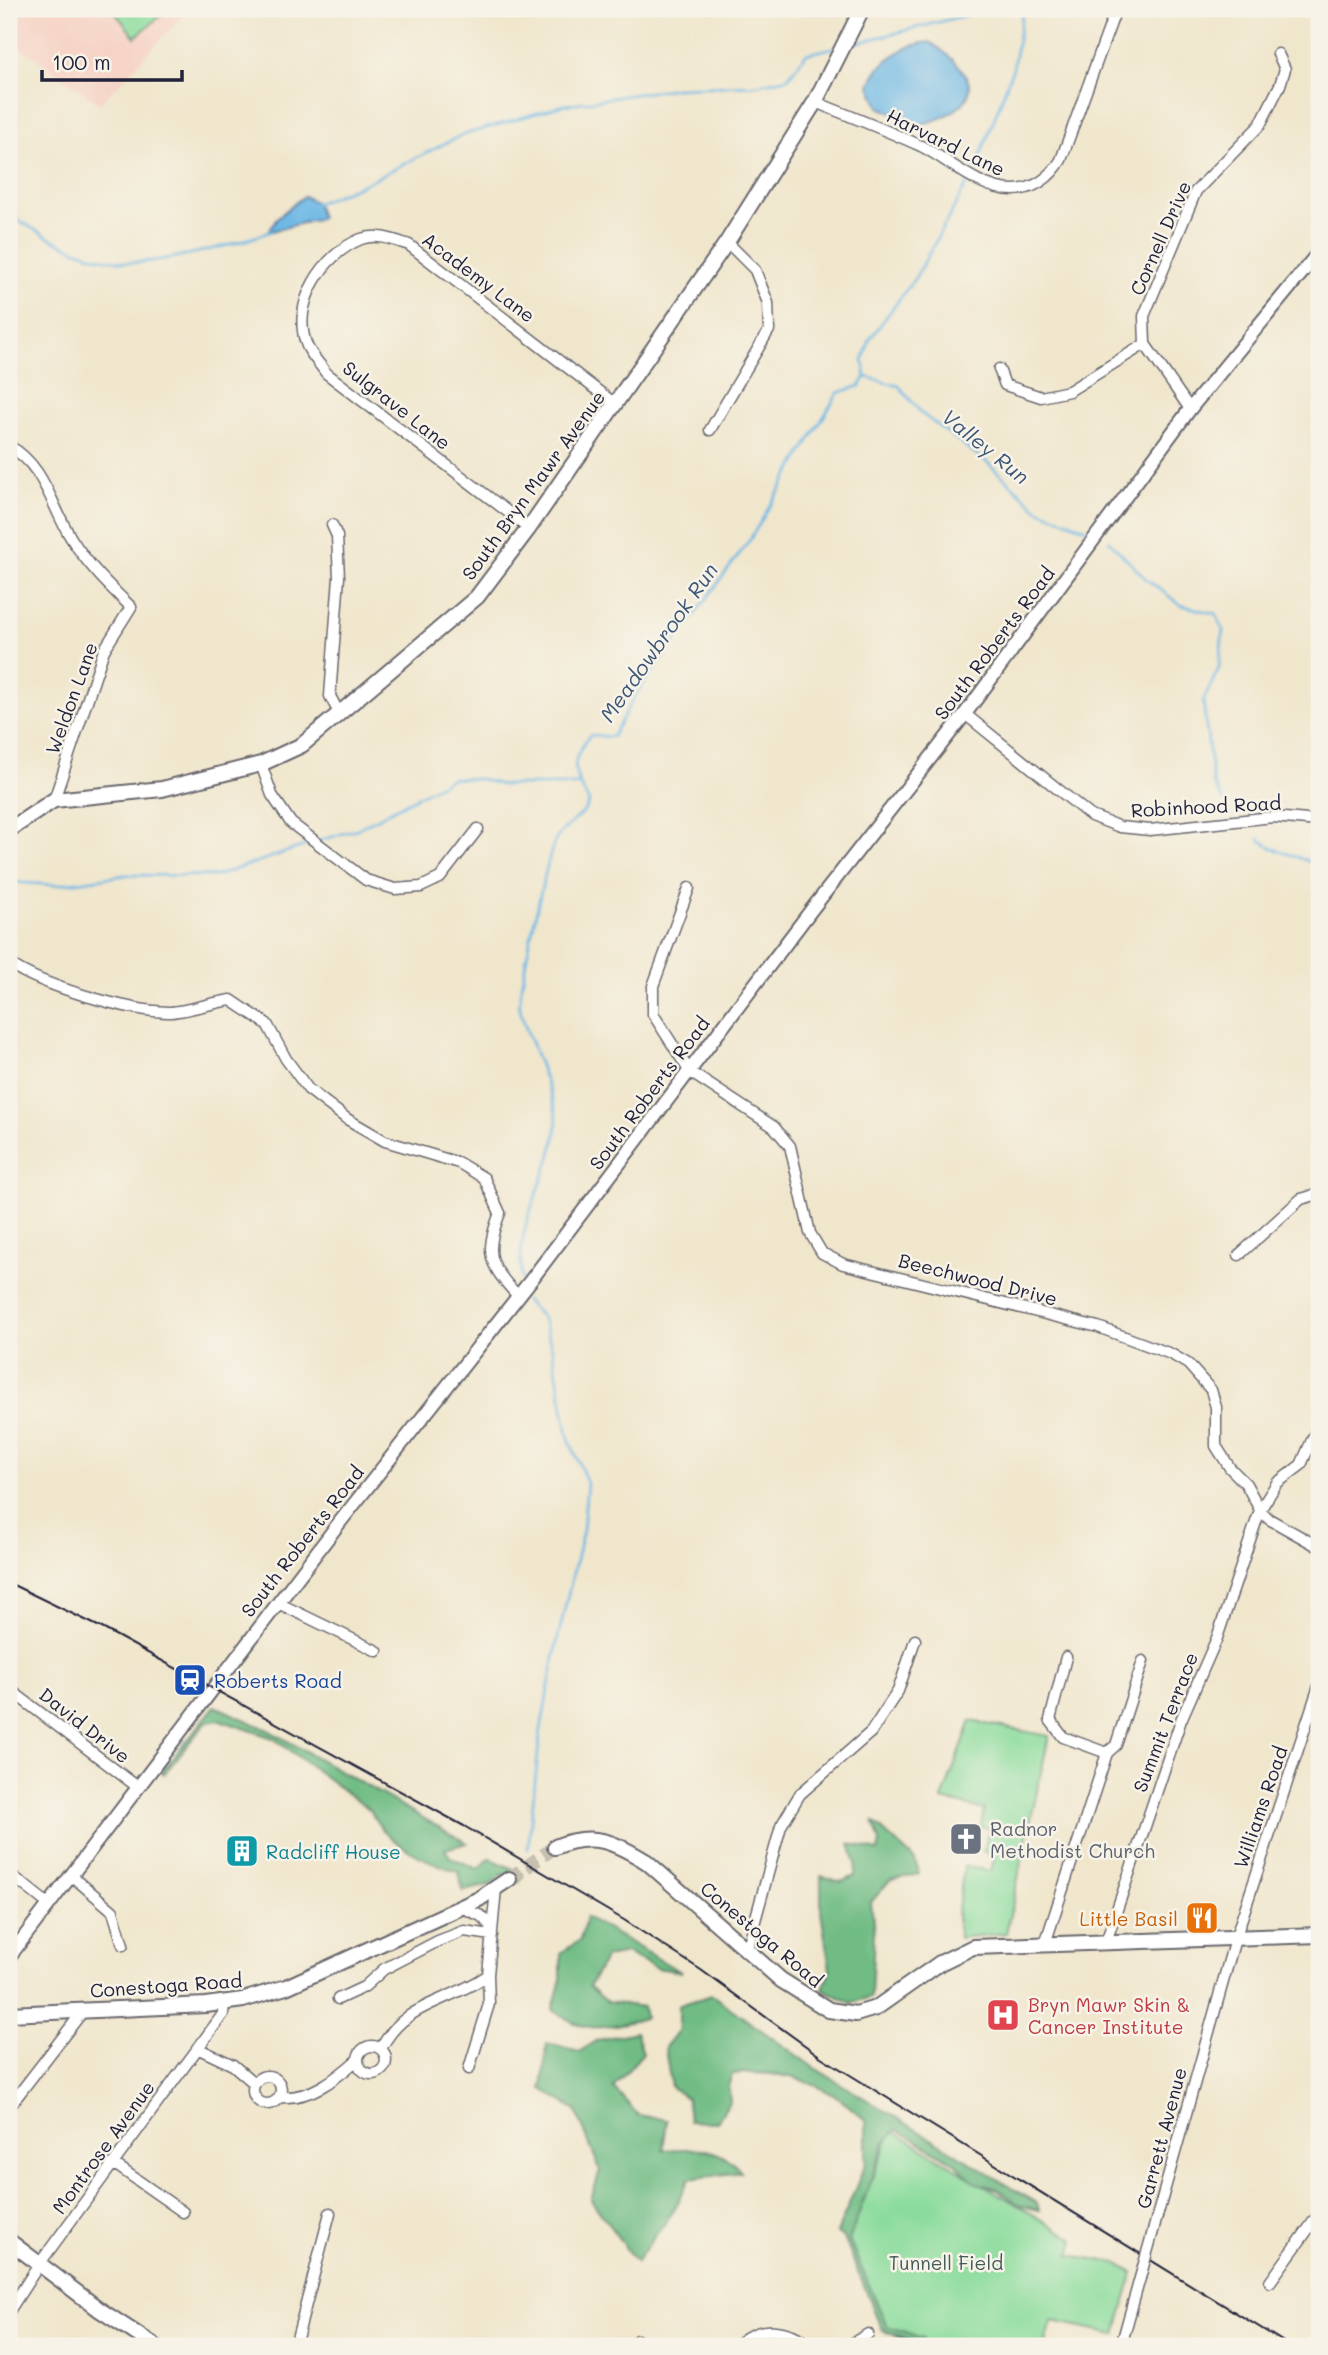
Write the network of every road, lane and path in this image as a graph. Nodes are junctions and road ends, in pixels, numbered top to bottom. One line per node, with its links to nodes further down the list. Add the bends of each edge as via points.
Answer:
1 (862, 9): 4 (main road, South Bryn Mawr Avenue)
2 (1116, 9): 4 (street, Harvard Lane, via 1061,160 1046,179 1027,188 992,186 922,147)
3 (1278, 54): 8 (street, Cornell Drive, via 1285,69 1260,125 1196,191 1144,316)
4 (815, 102): 5 (main road, South Bryn Mawr Avenue)
5 (727, 242): 10 (main road, South Bryn Mawr Avenue); 12 (street, via 755,270 768,303 769,330)
6 (1319, 252): 11 (street, South Roberts Road)
7 (314, 278): 10 (street, Academy Lane, via 362,239 385,236 409,245); 15 (street, Sulgrave Lane, via 303,310 307,345 326,373)
8 (1145, 344): 9 (street, via 1069,391 1041,397 1005,385); 11 (street)
9 (999, 369)
10 (615, 404): 15 (main road, South Bryn Mawr Avenue)
11 (1190, 409): 17 (street, South Roberts Road)
12 (710, 430)
13 (9, 446): 19 (street, Weldon Lane, via 30,461 72,538 98,575 131,607 104,650)
14 (332, 525): 16 (street, via 339,577 330,696)
15 (528, 528): 16 (main road, South Bryn Mawr Avenue, via 477,597)
16 (340, 715): 18 (main road, South Bryn Mawr Avenue, via 302,746)
17 (965, 715): 20 (street, Robinhood Road, via 1091,816 1120,827 1150,830 1273,817); 25 (street, South Roberts Road)
18 (261, 764): 19 (main road, South Bryn Mawr Avenue, via 162,789); 21 (street, via 272,795 291,823 366,880 395,889 421,887 440,878)
19 (54, 800): 22 (main road, South Bryn Mawr Avenue)
20 (1319, 821)
21 (478, 829)
22 (9, 830)
23 (688, 888): 25 (street, via 653,986 653,1014)
24 (9, 963): 28 (street, via 47,985 146,1010 171,1013 232,1000 250,1010 267,1024 308,1089 347,1119 386,1141 459,1163 484,1178 500,1213 488,1248 498,1274)
25 (690, 1072): 28 (street, South Roberts Road); 30 (street, Beechwood Drive, via 774,1127 790,1146 810,1233 822,1253 842,1264 1098,1327 1188,1364 1211,1390 1216,1446 1246,1484)
26 (1319, 1194): 27 (street, via 1301,1199)
27 (1239, 1255)
28 (518, 1296): 32 (street, South Roberts Road)
29 (1319, 1424): 30 (street, Summit Terrace, via 1301,1465 1277,1483)
30 (1259, 1510): 31 (street); 51 (street, Summit Terrace)
31 (1319, 1548)
32 (278, 1603): 34 (street); 40 (street, South Roberts Road)
33 (915, 1640): 54 (street, via 898,1692 871,1732 800,1794 781,1826)
34 (377, 1651)
35 (1066, 1657): 39 (street, via 1050,1720 1063,1737)
36 (1143, 1661): 39 (street, via 1116,1745)
37 (9, 1689): 40 (street, David Drive)
38 (1319, 1692): 50 (street, Williams Road)
39 (1107, 1754): 52 (street)
40 (139, 1788): 43 (street, South Roberts Road)
41 (555, 1847): 54 (main road, Conestoga Road, via 580,1840 613,1842 647,1862)
42 (9, 1873): 46 (street)
43 (72, 1876): 46 (street, South Roberts Road); 53 (street, via 113,1911)
44 (509, 1879): 45 (main road, Conestoga Road)
45 (496, 1888): 47 (main road, Conestoga Road); 48 (street)
46 (48, 1904): 55 (street, South Roberts Road)
47 (461, 1907): 48 (street, via 481,1916); 58 (main road, Conestoga Road, via 286,1987)
48 (491, 1930): 56 (street); 57 (street, via 464,1931 438,1941)
49 (1319, 1935): 50 (main road, Conestoga Road)
50 (1235, 1939): 51 (main road, Conestoga Road); 82 (street, Garrett Avenue, bridge)
51 (1106, 1942): 52 (main road, Conestoga Road)
52 (1045, 1944): 54 (main road, Conestoga Road, via 989,1944 957,1952 876,2008 856,2014 814,2003)
53 (123, 1945)
54 (747, 1950)
55 (9, 1957)
56 (488, 1975): 62 (street, via 402,2018); 64 (street, via 489,2004)
57 (338, 1999)
58 (224, 2003): 59 (main road, Conestoga Road); 61 (street, Montrose Avenue, via 223,2014)
59 (83, 2011): 60 (main road, Conestoga Road); 67 (street)
60 (9, 2014)
61 (197, 2048): 65 (street, via 233,2065); 68 (street, Montrose Avenue)
62 (381, 2049): 63 (street, via 368,2046); 63 (street, via 387,2060 377,2073 362,2069)
63 (358, 2059): 66 (street, via 316,2090 290,2098)
64 (469, 2069)
65 (254, 2084): 66 (street, via 263,2077 273,2078 280,2086); 66 (street, via 254,2095 261,2103 271,2104)
66 (279, 2096)
67 (9, 2107)
68 (113, 2163): 69 (street); 73 (street, Montrose Avenue)
69 (183, 2212)
70 (330, 2213): 78 (street)
71 (1319, 2214): 74 (street)
72 (9, 2241): 73 (main road)
73 (40, 2263): 75 (street, Montrose Avenue); 77 (main road)
74 (1270, 2282)
75 (9, 2311)
76 (868, 2334): 81 (street)
77 (155, 2346)
78 (295, 2346)
79 (736, 2346): 80 (street, via 761,2331 780,2330)
80 (812, 2346)
81 (848, 2346)
82 (1121, 2346)

